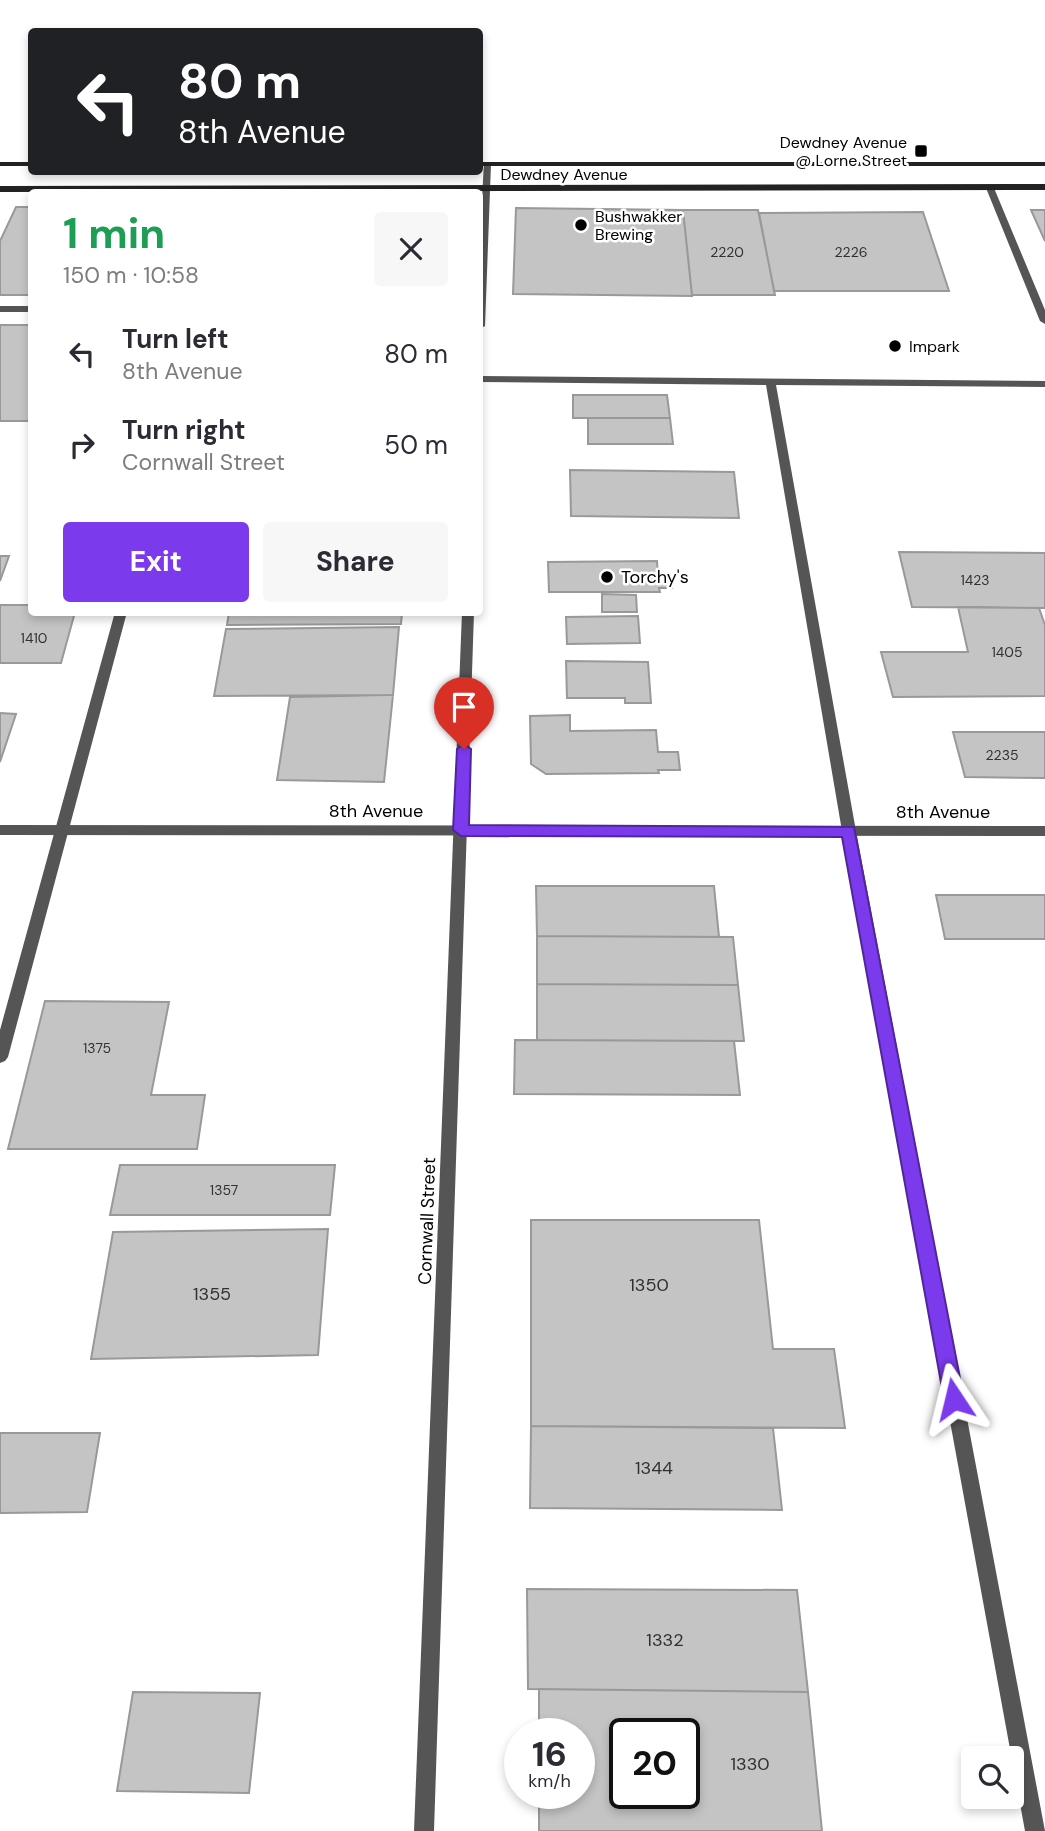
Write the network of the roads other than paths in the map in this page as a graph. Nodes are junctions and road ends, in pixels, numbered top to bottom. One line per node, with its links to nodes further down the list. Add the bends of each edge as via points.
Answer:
1 (0, 164): 2 (main road)
2 (28, 164)
3 (483, 164): 4 (main road, Dewdney Avenue); 6 (street)
4 (1045, 164)
5 (1045, 187): 7 (main road, Dewdney Avenue)
6 (487, 188): 7 (main road, Dewdney Avenue); 8 (main road, Dewdney Avenue); 9 (street)
7 (990, 188): 12 (street)
8 (0, 189)
9 (483, 267)
10 (0, 309): 11 (street)
11 (28, 309)
12 (1044, 317)
13 (483, 379): 14 (street)
14 (771, 380): 15 (street); 21 (street)
15 (1045, 384)
16 (120, 616): 19 (street)
17 (468, 616): 20 (street, Cornwall Street)
18 (0, 830): 19 (street, 8th Avenue)
19 (62, 830): 20 (street, 8th Avenue); 23 (street)
20 (461, 830): 21 (street, 8th Avenue); 24 (street, Cornwall Street)
21 (849, 831): 22 (street, 8th Avenue); 25 (street)
22 (1045, 831)
23 (0, 1056)
24 (424, 1831)
25 (1035, 1831)

